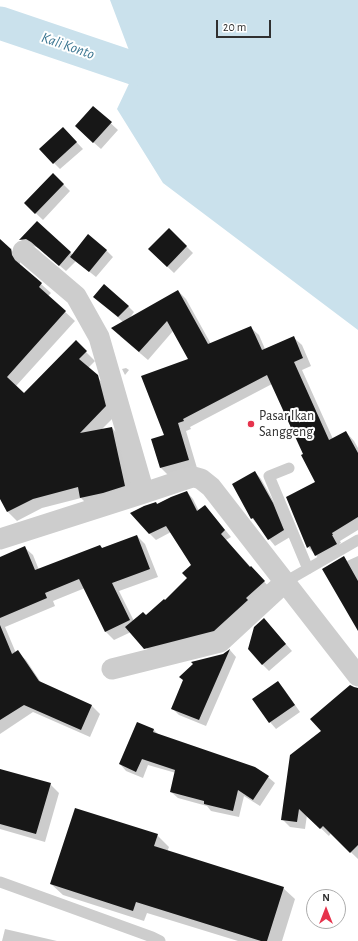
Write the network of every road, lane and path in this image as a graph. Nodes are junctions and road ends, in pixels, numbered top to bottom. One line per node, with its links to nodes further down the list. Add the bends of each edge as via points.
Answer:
1 (23, 251): 3 (street, via 76,296 99,337)
2 (289, 468): 6 (lane, via 269,476)
3 (144, 494): 4 (street); 7 (street, via 189,478 201,478 211,487)
4 (0, 539)
5 (358, 540): 6 (lane)
6 (308, 568): 7 (lane)
7 (285, 582): 8 (street, via 220,642); 9 (street)
8 (112, 669)
9 (358, 676)
10 (0, 885): 11 (lane)
11 (154, 940): 12 (lane)
12 (170, 941)

